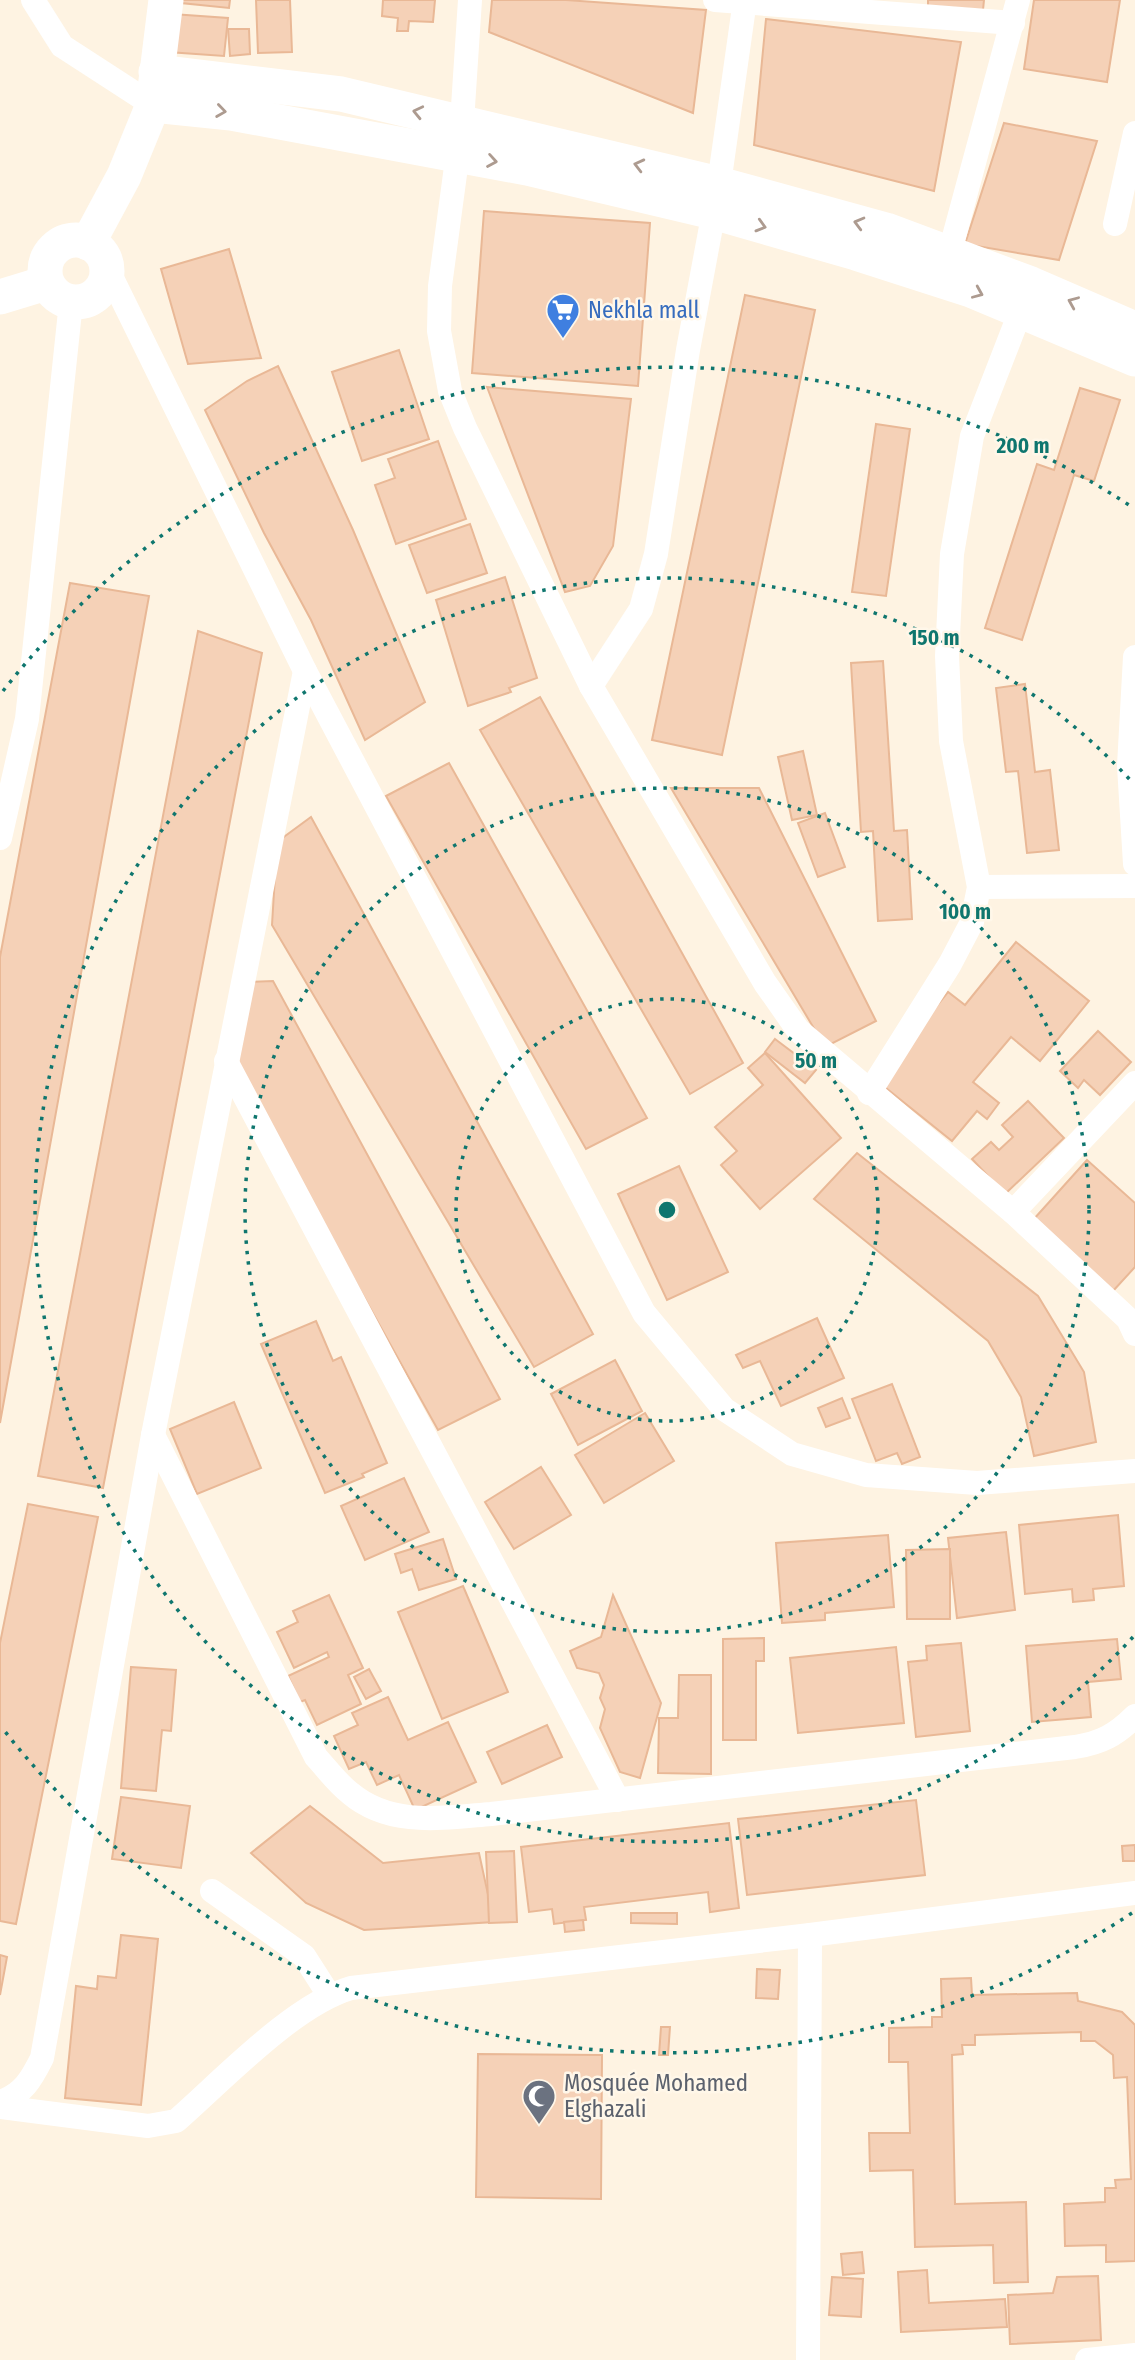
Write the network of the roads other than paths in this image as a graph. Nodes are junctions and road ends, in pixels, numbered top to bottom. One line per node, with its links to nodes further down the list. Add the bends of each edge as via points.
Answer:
1 (33, 0): 7 (street, via 62,46)
2 (166, 0): 8 (main road)
3 (470, 0): 10 (street)
4 (715, 0): 5 (street)
5 (745, 1): 6 (street); 11 (street)
6 (1015, 12): 14 (street)
7 (98, 70): 8 (street); 8 (street)
8 (154, 88): 10 (main road, via 341,94); 13 (main road)
9 (1135, 133): 12 (street)
10 (459, 138): 11 (main road, via 527,168); 22 (street, via 440,286 439,331 450,391)
11 (716, 198): 14 (main road); 22 (street, via 656,554 641,609)
12 (1115, 224)
13 (97, 255): 15 (main road, via 106,279 94,296 85,302); 15 (main road, via 69,241 51,253 46,262); 21 (street)
14 (946, 267): 17 (main road)
15 (59, 293): 16 (main road); 23 (street, via 27,719)
16 (0, 297)
17 (1026, 298): 18 (main road, one-way to 17); 19 (main road); 26 (street, via 972,436 952,554 947,656 951,741)
18 (1135, 329)
19 (1135, 359)
20 (1135, 657): 24 (street, via 1129,766)
21 (305, 671): 27 (street); 33 (street, via 644,1313 724,1409 792,1454 866,1475 977,1483)
22 (591, 686): 29 (street, via 765,983 798,1030)
23 (0, 838)
24 (1135, 864)
25 (1135, 886): 26 (street)
26 (979, 887): 29 (street, via 972,922 950,964)
27 (226, 1061): 32 (street); 35 (street)
28 (1135, 1083): 30 (street)
29 (869, 1093): 30 (street)
30 (1013, 1212): 31 (street, via 1128,1319)
31 (1135, 1334)
32 (153, 1434): 35 (street, via 316,1757 349,1793 392,1816 432,1819); 40 (street, via 41,2058 31,2081)
33 (1135, 1471)
34 (1135, 1716): 35 (street, via 1101,1743)
35 (618, 1800)
36 (212, 1891): 39 (street, via 304,1956)
37 (1135, 1894): 38 (street)
38 (810, 1936): 39 (street, via 351,1988); 42 (street)
39 (329, 1995): 40 (street, via 295,2017 176,2120 148,2126)
40 (0, 2105)
41 (1135, 2355): 43 (street)
42 (808, 2360)
43 (1087, 2360)

